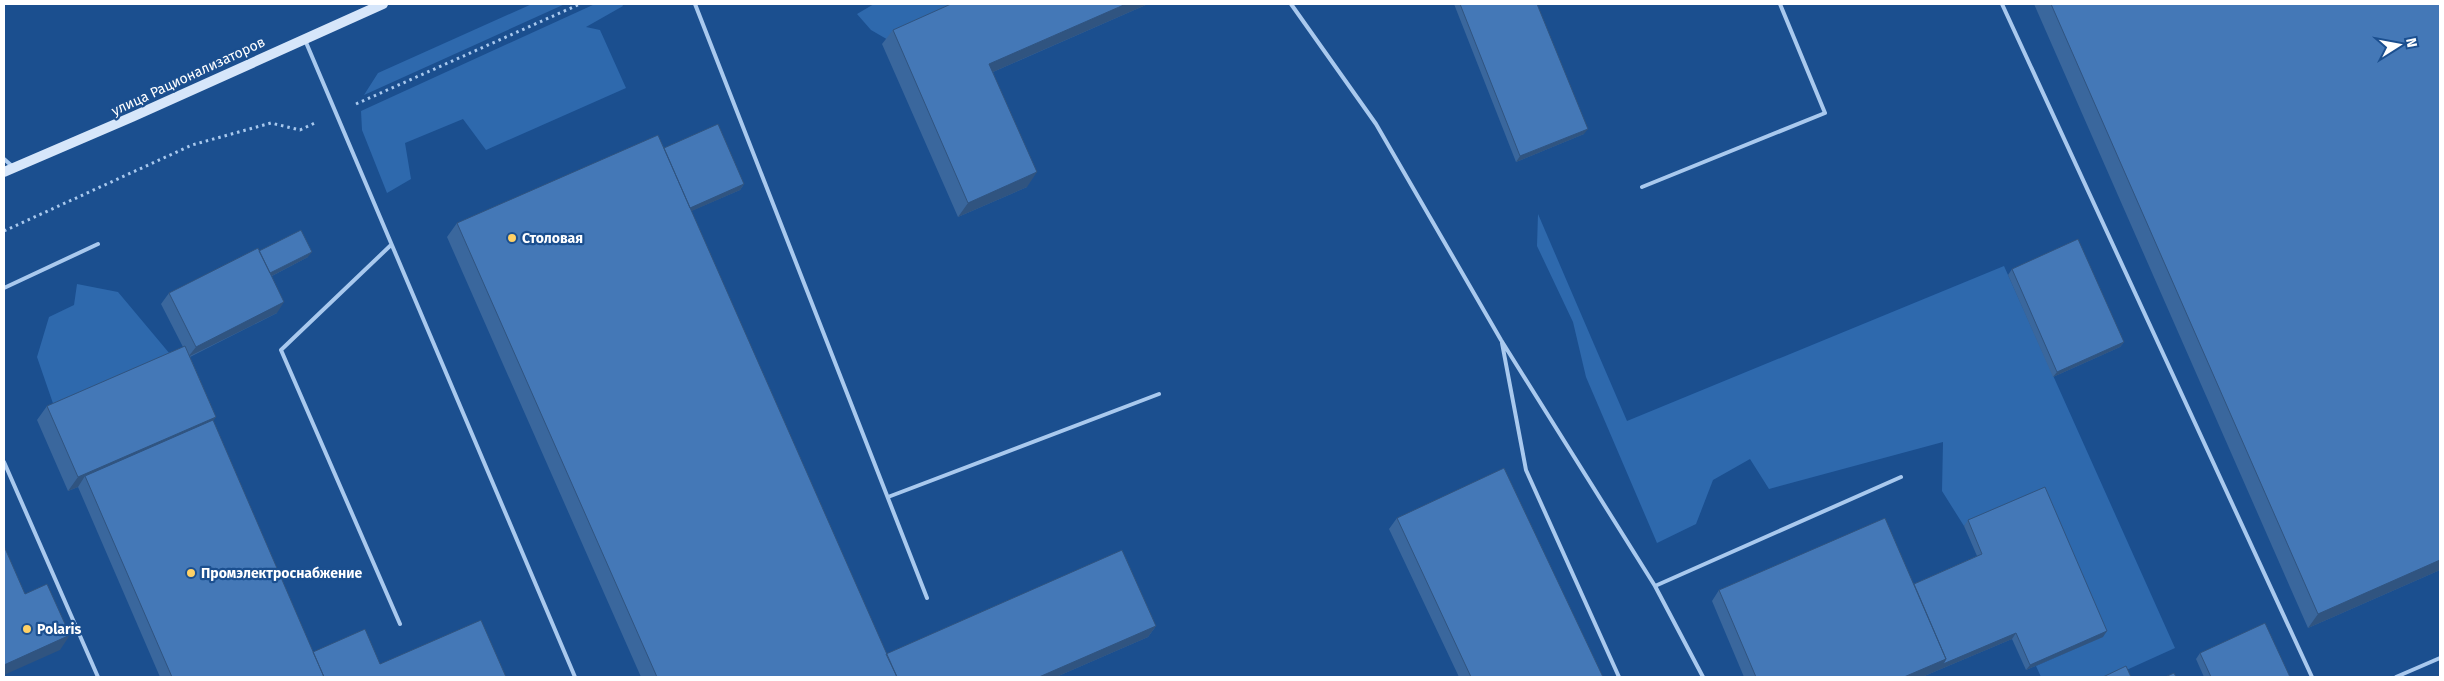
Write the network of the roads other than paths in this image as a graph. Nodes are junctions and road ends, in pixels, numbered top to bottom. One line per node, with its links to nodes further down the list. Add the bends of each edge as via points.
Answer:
1 (383, 4): 6 (main road, улица Рационализаторов)
2 (695, 4): 18 (lane)
3 (1291, 4): 14 (lane, via 1376,124)
4 (1780, 4): 10 (lane, via 1825,113)
5 (2002, 4): 27 (lane)
6 (304, 38): 8 (main road, улица Рационализаторов); 12 (lane)
7 (4, 159): 8 (lane)
8 (14, 168): 9 (main road, улица Рационализаторов)
9 (4, 172)
10 (1642, 187)
11 (98, 244): 13 (lane)
12 (392, 245): 21 (lane, via 281,350); 24 (lane)
13 (4, 288)
14 (1502, 340): 19 (lane); 25 (lane, via 1526,470)
15 (1159, 394): 18 (lane)
16 (4, 462): 23 (lane)
17 (1901, 477): 19 (lane)
18 (888, 497): 20 (lane)
19 (1655, 586): 26 (lane)
20 (927, 598)
21 (400, 624)
22 (2440, 658): 28 (lane)
23 (98, 677)
24 (575, 677)
25 (1620, 677)
26 (1703, 677)
27 (2312, 677)
28 (2396, 677)

